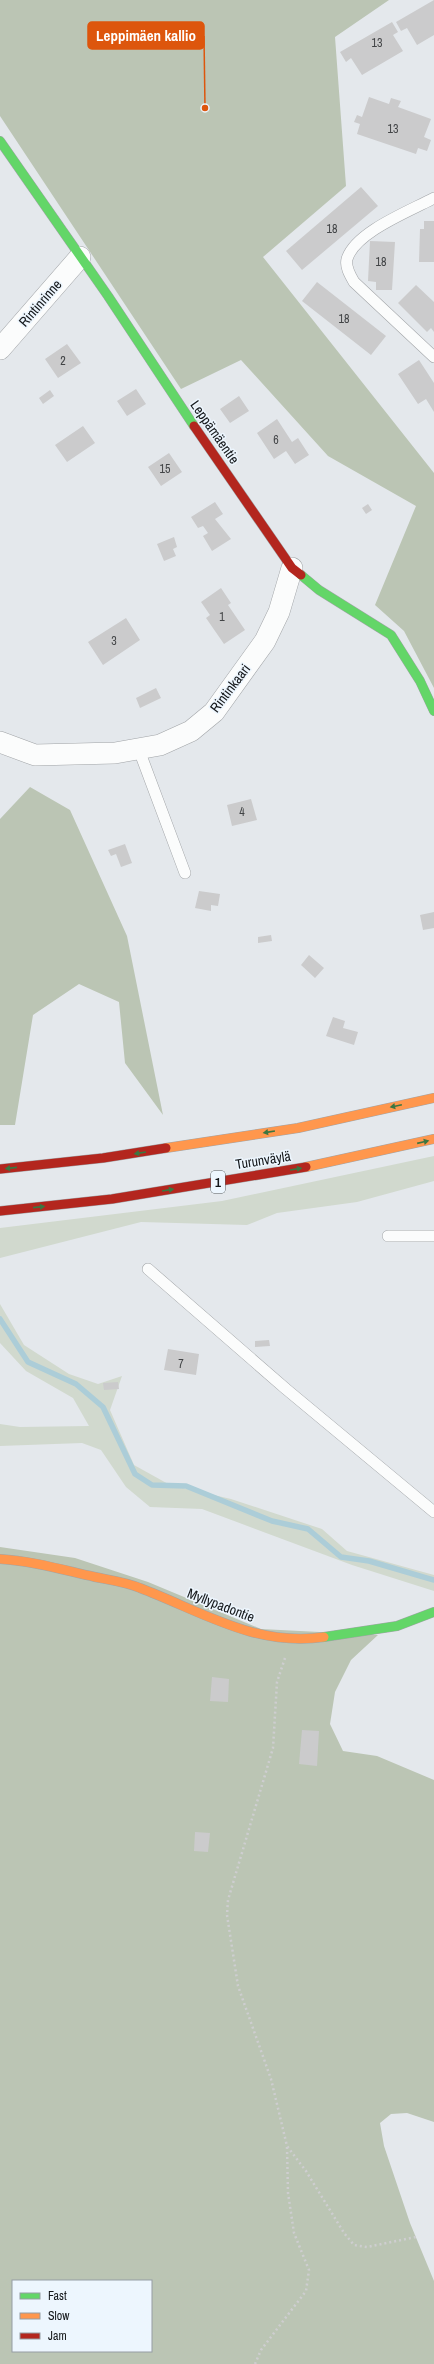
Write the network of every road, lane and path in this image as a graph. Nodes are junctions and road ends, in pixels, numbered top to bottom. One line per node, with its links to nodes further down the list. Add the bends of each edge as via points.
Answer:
1 (0, 141): 3 (main road, Leppämäentie)
2 (434, 198): 5 (lane, via 363,237 352,248 347,260 348,272 354,282)
3 (80, 257): 4 (street, Rintinrinne); 6 (main road, Leppämäentie)
4 (0, 349)
5 (434, 357)
6 (292, 568): 7 (main road, Leppämäentie, via 319,590 391,635 420,681); 9 (street, Rintinkaari, via 279,612 265,641 214,712 191,731 160,745)
7 (434, 711)
8 (0, 742): 9 (street, Rintinkaari, via 35,756)
9 (139, 750): 10 (lane)
10 (185, 873)
11 (434, 1098): 13 (main road, Turunväylä, one-way to 13, via 290,1129 103,1158)
12 (434, 1139): 14 (main road, Turunväylä / 1, one-way to 12, via 112,1199 314,1166)
13 (0, 1169)
14 (0, 1211)
15 (388, 1236): 16 (lane)
16 (434, 1236)
17 (148, 1269): 18 (lane, via 286,1389)
18 (434, 1512)
19 (0, 1559): 21 (main road, Myllypadontie, via 28,1561 138,1587 232,1626 268,1637)
20 (434, 1612): 21 (main road, Myllypadontie, via 397,1626 317,1638)
21 (291, 1639): 22 (path, via 278,1682 273,1748 228,1900 227,1915 238,1986 271,2079)
22 (287, 2146): 23 (path, via 354,2245 367,2247); 24 (path, via 288,2193 294,2233 309,2270 306,2291 261,2350)
23 (416, 2237)
24 (255, 2364)

